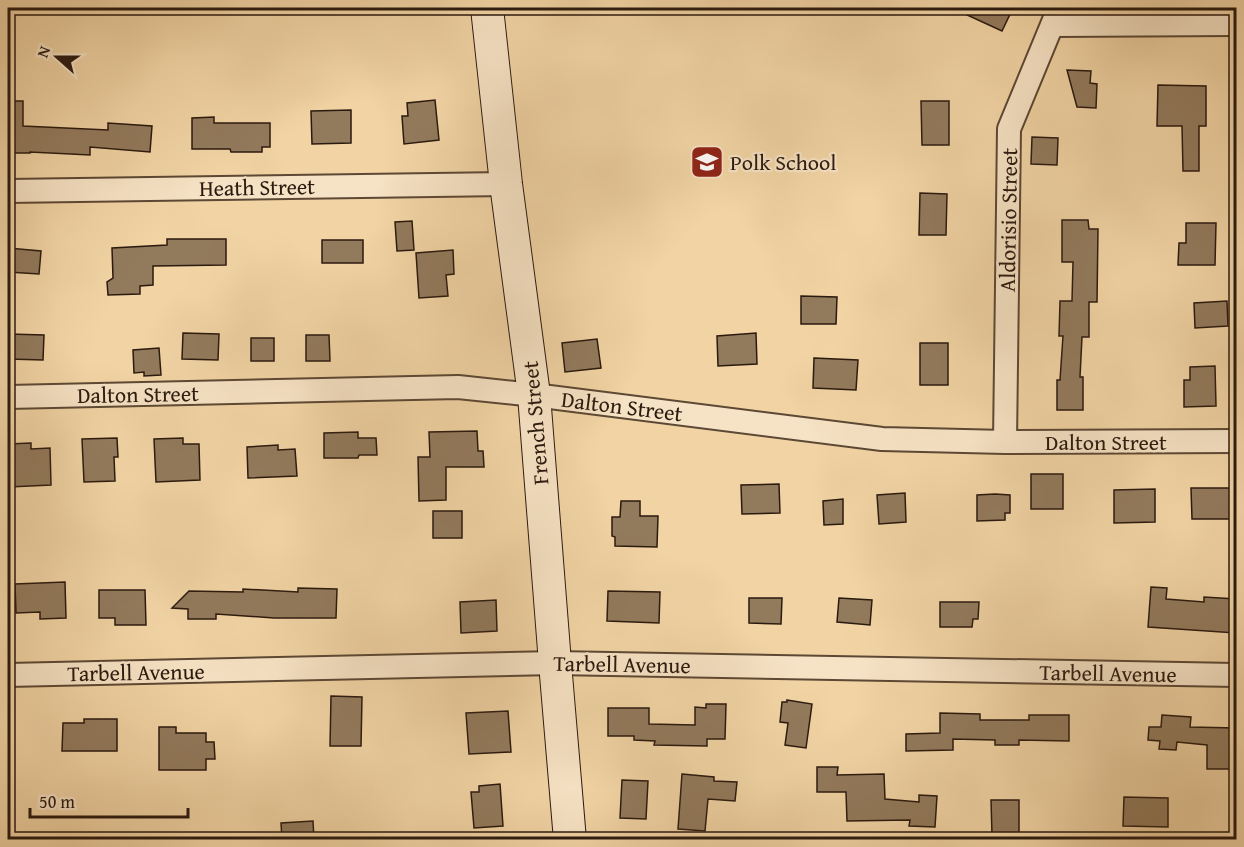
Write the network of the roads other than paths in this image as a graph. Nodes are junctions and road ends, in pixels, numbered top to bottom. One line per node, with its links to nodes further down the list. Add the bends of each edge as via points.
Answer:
1 (487, 8): 4 (street, French Street)
2 (1055, 16): 3 (street); 9 (street, Aldorisio Street, via 1009,129)
3 (1236, 24)
4 (506, 184): 5 (street, Heath Street); 6 (street, French Street)
5 (8, 191)
6 (534, 395): 7 (street, Dalton Street, via 458,387); 9 (street, Dalton Street, via 882,439); 10 (street, French Street)
7 (8, 397)
8 (1236, 441): 9 (street, Dalton Street)
9 (1005, 442)
10 (555, 663): 11 (street, Tarbell Avenue); 12 (street, Tarbell Avenue); 13 (street, French Street)
11 (8, 675)
12 (1236, 675)
13 (570, 840)

